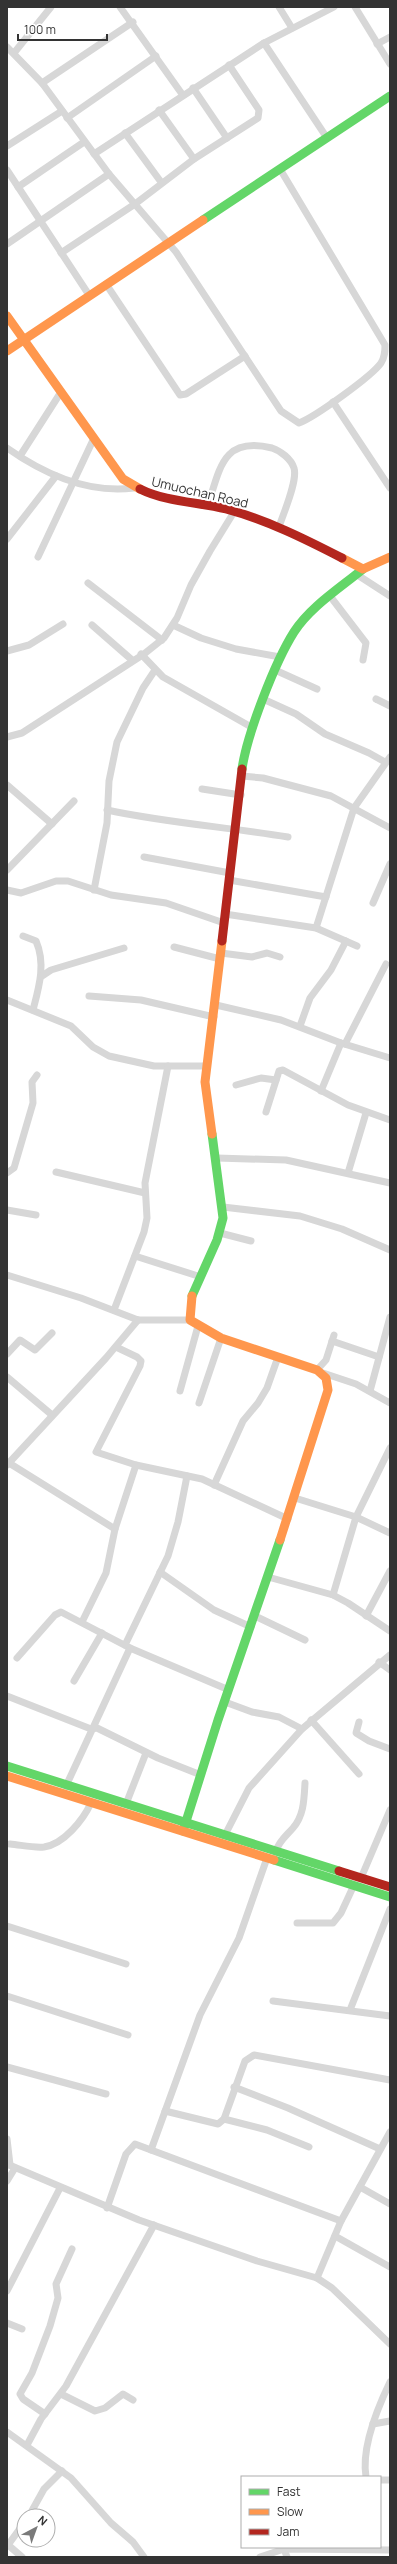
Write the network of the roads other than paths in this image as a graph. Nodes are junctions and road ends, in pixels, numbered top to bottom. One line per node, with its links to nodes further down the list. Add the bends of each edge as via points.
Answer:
1 (51, 7): 12 (street)
2 (120, 7): 6 (street)
3 (279, 7): 7 (street)
4 (334, 7): 7 (street)
5 (355, 7): 10 (street)
6 (133, 22): 13 (street); 16 (street)
7 (292, 28): 9 (street)
8 (390, 37): 10 (street)
9 (264, 43): 15 (street); 25 (street)
10 (377, 44): 14 (street)
11 (7, 46): 12 (street)
12 (14, 53): 16 (street)
13 (156, 56): 18 (street); 22 (street)
14 (390, 64)
15 (229, 65): 17 (street); 24 (street, via 260,114 254,121)
16 (42, 83): 21 (street)
17 (193, 88): 18 (street); 24 (street)
18 (182, 94): 20 (street)
19 (390, 96): 25 (street)
20 (159, 110): 23 (street); 29 (street)
21 (62, 111): 22 (street); 27 (street)
22 (67, 118): 26 (street)
23 (125, 133): 28 (street); 33 (street)
24 (227, 138): 29 (street)
25 (328, 138): 30 (street)
26 (84, 142): 28 (street); 34 (street)
27 (7, 146)
28 (94, 154): 32 (street)
29 (194, 159): 33 (street)
30 (280, 169): 37 (street); 47 (street, via 385,345 384,358 377,368)
31 (7, 170): 34 (street)
32 (109, 174): 35 (street); 36 (street)
33 (161, 182): 35 (street)
34 (18, 187): 36 (street)
35 (135, 204): 37 (street); 39 (street)
36 (40, 222): 38 (street); 39 (street)
37 (169, 242): 40 (street); 45 (street)
38 (7, 244)
39 (61, 253): 41 (street)
40 (106, 284): 41 (street); 45 (street, via 180,394 186,394)
41 (89, 296): 43 (street)
42 (7, 316): 43 (street, Umuochan Road)
43 (23, 340): 44 (street); 46 (street, Umuochan Road)
44 (7, 351)
45 (245, 356): 47 (street, via 281,411 294,422 306,420)
46 (61, 392): 48 (street, Umuochan Road); 50 (street)
47 (334, 402): 54 (street)
48 (94, 438): 52 (street); 53 (street, Umuochan Road, via 123,479)
49 (7, 448): 50 (street)
50 (20, 456): 51 (street)
51 (56, 476): 52 (street); 58 (street)
52 (73, 483): 53 (street, via 112,490); 59 (street)
53 (134, 488): 55 (street, Umuochan Road, via 147,494)
54 (390, 488)
55 (208, 505): 56 (street, Umuochan Road); 57 (street, via 220,467 230,452 248,444 275,449 291,461 295,475)
56 (234, 512): 57 (street, Umuochan Road); 67 (street, via 191,585)
57 (279, 528): 61 (street, Umuochan Road)
58 (7, 539)
59 (38, 557)
60 (390, 557): 61 (street)
61 (359, 571): 63 (street); 64 (street)
62 (88, 583): 68 (street)
63 (330, 596): 71 (street, via 294,632); 73 (street, via 366,643)
64 (390, 596)
65 (63, 624): 69 (street, via 29,645)
66 (92, 625): 72 (street)
67 (173, 625): 68 (street); 71 (street, via 200,638 236,649)
68 (162, 640): 70 (street)
69 (7, 651)
70 (141, 654): 72 (street); 74 (street)
71 (280, 657): 75 (street)
72 (132, 660): 81 (street, via 22,733)
73 (363, 660)
74 (155, 670): 80 (street); 89 (street, via 143,688 117,742 109,782)
75 (275, 670): 76 (street); 77 (street)
76 (317, 689)
77 (262, 699): 80 (street); 82 (street, via 296,714 324,734)
78 (376, 699): 79 (street)
79 (390, 706)
80 (253, 728): 83 (street, via 245,752)
81 (7, 737)
82 (387, 760): 88 (street)
83 (242, 776): 86 (street); 88 (street, via 263,778 313,790)
84 (7, 785): 90 (street)
85 (202, 789): 86 (street)
86 (241, 795): 91 (street)
87 (74, 801): 90 (street)
88 (354, 808): 92 (street); 100 (street)
89 (107, 810): 91 (street, via 194,825); 99 (street)
90 (52, 824): 96 (street)
91 (236, 828): 93 (street); 97 (street)
92 (390, 828)
93 (288, 837)
94 (144, 857): 97 (street)
95 (390, 864): 101 (street)
96 (7, 870)
97 (230, 876): 100 (street); 102 (street)
98 (7, 890): 99 (street, via 21,893 62,880)
99 (94, 890): 102 (street, via 166,903)
100 (326, 897): 103 (street)
101 (374, 903)
102 (224, 918): 103 (street); 109 (street)
103 (316, 928): 105 (street)
104 (23, 936): 112 (street, via 36,941)
105 (346, 940): 106 (street); 118 (street, via 331,970 310,998)
106 (357, 946)
107 (174, 947): 109 (street)
108 (124, 948): 112 (street, via 51,970)
109 (220, 956): 110 (street, via 252,957 267,953); 115 (street)
110 (280, 957)
111 (386, 964): 119 (street)
112 (42, 976): 116 (street)
113 (89, 996): 117 (street, via 141,1000)
114 (7, 1000): 116 (street)
115 (216, 1004): 117 (street); 118 (street)
116 (33, 1010): 121 (street, via 71,1026 92,1047 109,1056 154,1066)
117 (214, 1017): 122 (street)
118 (300, 1026): 119 (street)
119 (343, 1044): 120 (street); 126 (street)
120 (390, 1058)
121 (168, 1066): 122 (street); 135 (street, via 145,1183)
122 (205, 1066): 130 (street, via 205,1082)
123 (38, 1075): 132 (street, via 32,1082 33,1103 14,1168)
124 (276, 1080): 125 (street, via 261,1078); 126 (street, via 283,1070); 127 (street)
125 (236, 1085)
126 (321, 1091): 128 (street)
127 (266, 1112)
128 (366, 1113): 129 (street); 133 (street)
129 (390, 1120)
130 (217, 1158): 133 (street, via 286,1160); 136 (street)
131 (56, 1172): 135 (street)
132 (7, 1173)
133 (348, 1173): 134 (street)
134 (390, 1183)
135 (146, 1193): 142 (street, via 146,1225)
136 (223, 1207): 139 (street); 141 (street, via 300,1216 342,1229)
137 (7, 1210): 138 (street)
138 (36, 1215)
139 (220, 1233): 140 (street); 144 (street)
140 (251, 1241)
141 (390, 1250)
142 (135, 1256): 144 (street); 145 (street)
143 (7, 1275): 145 (street)
144 (200, 1277): 148 (street, via 189,1307)
145 (114, 1310): 147 (street)
146 (390, 1318): 155 (street)
147 (138, 1320): 148 (street); 152 (street)
148 (190, 1320): 149 (street)
149 (198, 1326): 151 (street); 158 (street)
150 (52, 1333): 153 (street, via 35,1350 20,1340)
151 (221, 1338): 154 (street); 160 (street)
152 (116, 1347): 162 (street); 165 (street, via 137,1357 141,1361 140,1366 95,1451)
153 (7, 1354)
154 (278, 1357): 156 (street); 167 (street, via 262,1397 242,1421)
155 (379, 1357): 156 (street, via 333,1338); 159 (street)
156 (320, 1372): 159 (street); 168 (street, via 328,1382 328,1390)
157 (7, 1377): 162 (street)
158 (180, 1391)
159 (370, 1391): 161 (street)
160 (199, 1403)
161 (390, 1403)
162 (52, 1416): 164 (street)
163 (390, 1448): 169 (street)
164 (8, 1464): 171 (street)
165 (136, 1465): 166 (street); 171 (street)
166 (187, 1476): 167 (street); 174 (street, via 174,1538)
167 (214, 1485): 170 (street)
168 (295, 1498): 169 (street); 170 (street)
169 (356, 1516): 172 (street); 176 (street)
170 (288, 1520): 175 (street)
171 (115, 1529): 179 (street, via 106,1573)
172 (390, 1533)
173 (390, 1571): 178 (street)
174 (160, 1572): 180 (street, via 207,1606); 184 (street)
175 (268, 1577): 176 (street); 177 (street)
176 (333, 1595): 178 (street)
177 (255, 1616): 180 (street); 183 (street)
178 (366, 1616): 181 (street)
179 (82, 1622): 182 (street); 186 (street, via 58,1612)
180 (251, 1627): 190 (street)
181 (390, 1631)
182 (102, 1633): 184 (street); 189 (street)
183 (305, 1640)
184 (128, 1647): 190 (street); 196 (street)
185 (390, 1655): 187 (street)
186 (18, 1658)
187 (379, 1662): 188 (street); 193 (street)
188 (390, 1670)
189 (74, 1681)
190 (229, 1690): 192 (street)
191 (7, 1696): 196 (street)
192 (225, 1702): 195 (street, via 252,1712 279,1717); 201 (street)
193 (311, 1720): 195 (street); 200 (street)
194 (359, 1722): 197 (street, via 356,1733)
195 (302, 1728): 209 (street, via 249,1788)
196 (91, 1729): 198 (street, via 103,1730); 204 (street)
197 (390, 1749)
198 (146, 1753): 201 (street); 206 (street)
199 (7, 1766): 204 (street)
200 (359, 1774)
201 (201, 1775): 208 (street)
202 (7, 1776): 205 (street)
203 (305, 1783): 211 (street, via 301,1814)
204 (66, 1786): 206 (street)
205 (91, 1803): 208 (street); 210 (street, via 80,1822 47,1846)
206 (126, 1804): 208 (street)
207 (390, 1810): 213 (street)
208 (184, 1827): 209 (street); 212 (street)
209 (225, 1835): 211 (street)
210 (10, 1844)
211 (276, 1851): 213 (street)
212 (267, 1858): 214 (street); 230 (street, via 239,1938 200,2015)
213 (361, 1878): 215 (street)
214 (354, 1886): 216 (street); 218 (street, via 341,1913 333,1923)
215 (390, 1887)
216 (390, 1897)
217 (390, 1909): 223 (street)
218 (297, 1923)
219 (7, 1926): 220 (street)
220 (126, 1964)
221 (7, 1996): 225 (street)
222 (273, 2001): 223 (street)
223 (350, 2010): 224 (street)
224 (390, 2016)
225 (128, 2036)
226 (7, 2066): 229 (street)
227 (390, 2080): 228 (street, via 254,2055 245,2061)
228 (234, 2087): 231 (street); 235 (street)
229 (106, 2094)
230 (165, 2112): 231 (street, via 213,2124 218,2124); 236 (street)
231 (224, 2119): 234 (street, via 262,2128)
232 (390, 2132): 235 (street)
233 (7, 2139): 237 (street)
234 (309, 2147)
235 (380, 2149): 239 (street)
236 (151, 2150): 242 (street, via 136,2144 130,2147); 243 (street)
237 (11, 2166): 238 (street); 240 (street)
238 (7, 2181)
239 (360, 2187): 241 (street); 243 (street)
240 (60, 2188): 242 (street); 249 (street)
241 (390, 2204)
242 (107, 2208): 244 (street)
243 (341, 2221): 245 (street)
244 (154, 2225): 248 (street, via 257,2261); 254 (street)
245 (335, 2236): 247 (street); 248 (street)
246 (72, 2249): 256 (street, via 56,2284 58,2298 50,2326 32,2373 20,2394 23,2399)
247 (390, 2267)
248 (317, 2278): 252 (street, via 332,2288)
249 (7, 2291)
250 (7, 2322): 251 (street)
251 (22, 2329)
252 (390, 2344)
253 (390, 2382): 258 (street)
254 (61, 2394): 255 (street, via 95,2410 105,2408 123,2394); 256 (street)
255 (133, 2400)
256 (45, 2414): 260 (street)
257 (390, 2421): 258 (street)
258 (373, 2424): 262 (street, via 367,2447)
259 (7, 2432): 260 (street)
260 (27, 2445): 261 (street)
261 (62, 2471): 263 (street, via 44,2488); 271 (street, via 111,2523 133,2542)
262 (366, 2476)
263 (33, 2508)
264 (16, 2533): 265 (street)
265 (7, 2544): 270 (street)
266 (284, 2549): 267 (street); 272 (street); 273 (street)
267 (367, 2549): 269 (street)
268 (390, 2550): 269 (street)
269 (383, 2554)
270 (22, 2557)
271 (144, 2557)
272 (260, 2557)
273 (287, 2557)

